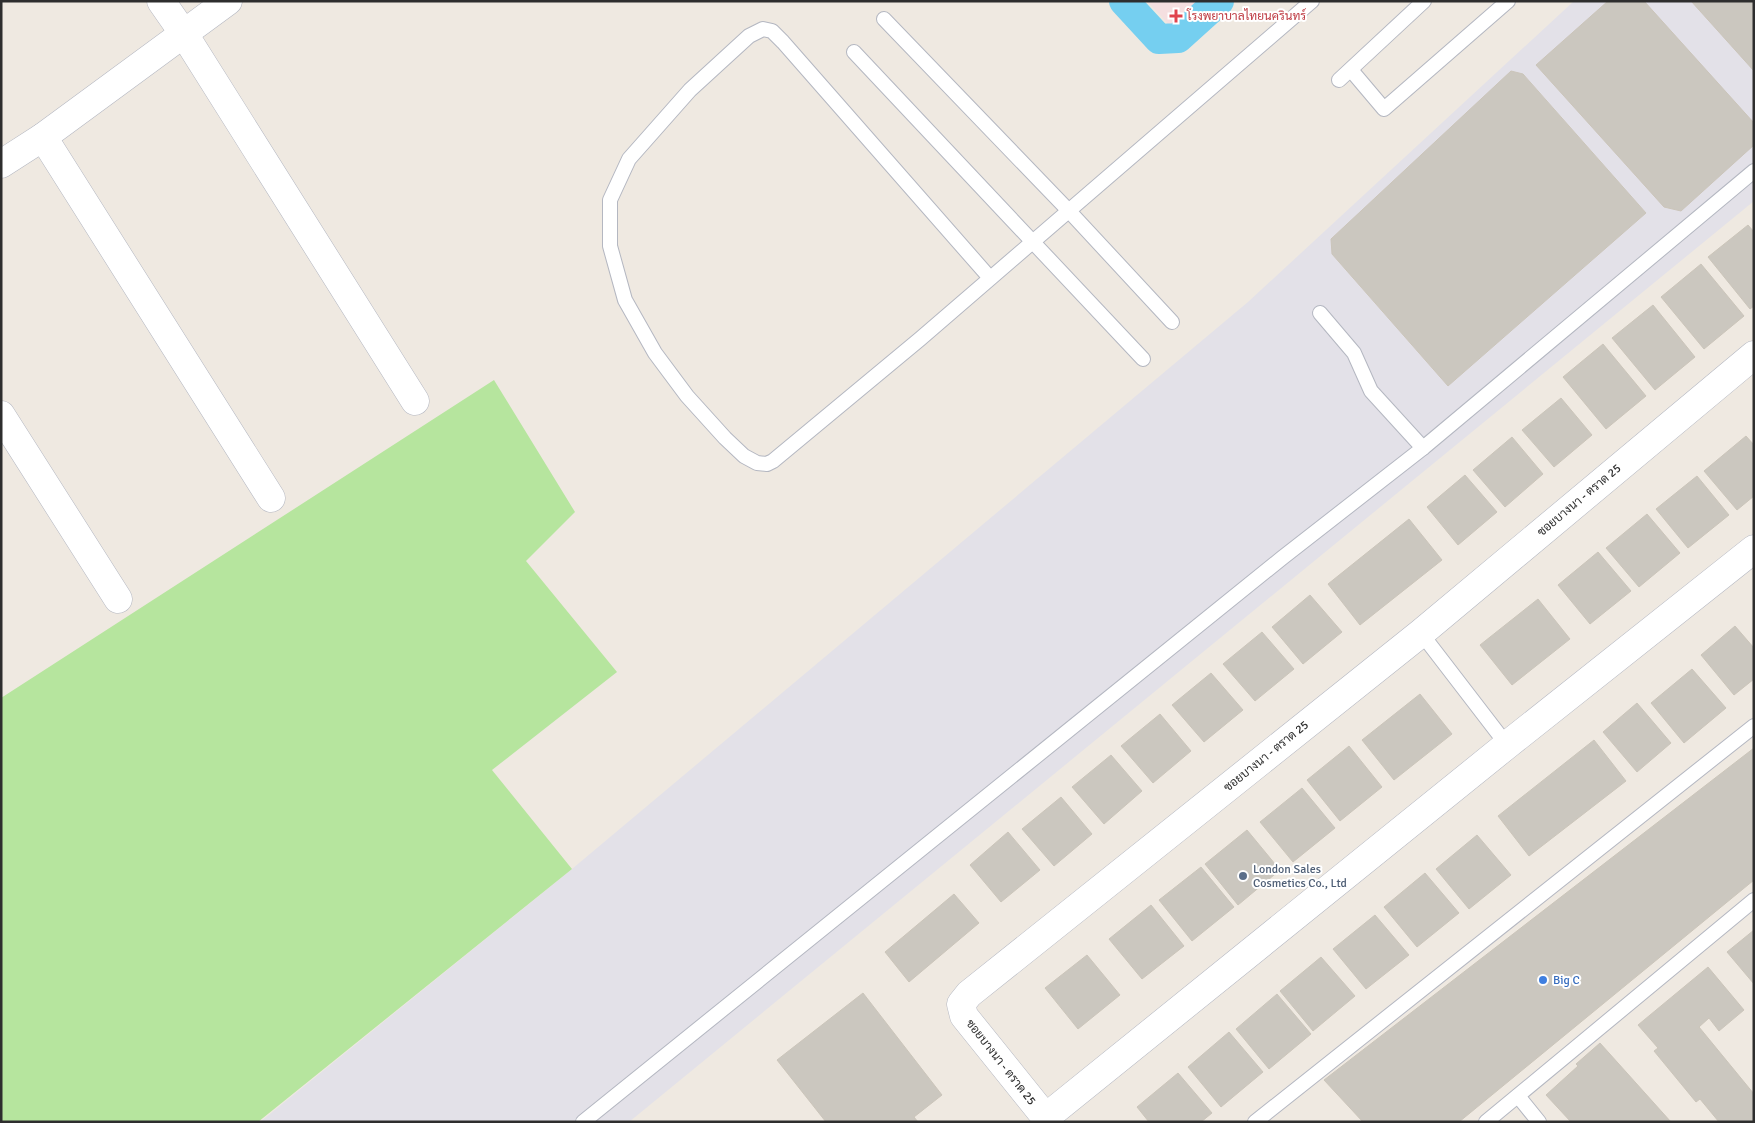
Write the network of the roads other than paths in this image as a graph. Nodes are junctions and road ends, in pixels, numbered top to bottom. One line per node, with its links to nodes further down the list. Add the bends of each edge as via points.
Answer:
1 (161, 1): 7 (street)
2 (228, 1): 7 (street)
3 (1312, 1): 14 (lane)
4 (1424, 1): 9 (lane)
5 (1508, 1): 9 (lane, via 1384,109)
6 (884, 18): 14 (lane)
7 (184, 34): 11 (street); 21 (street)
8 (854, 52): 15 (lane)
9 (1351, 70): 10 (lane)
10 (1339, 80)
11 (43, 137): 12 (street); 24 (street)
12 (1, 164)
13 (1754, 171): 23 (lane)
14 (1069, 211): 15 (lane); 18 (lane)
15 (1032, 243): 16 (lane); 20 (lane)
16 (990, 278): 16 (lane, via 773,461 757,463 725,438 687,396 655,353 625,300 610,246 610,200 629,159 656,127 728,54 763,29 772,31 783,42)
17 (1320, 313): 23 (lane, via 1354,353 1371,391)
18 (1172, 322)
19 (1754, 355): 27 (street, ซอยบางนา - ตราด 25)
20 (1143, 359)
21 (415, 401)
22 (1, 415): 26 (street)
23 (1423, 448): 32 (lane)
24 (271, 498)
25 (1754, 549): 29 (street, ซอยบางนา - ตราด 25)
26 (118, 599)
27 (1421, 633): 29 (lane); 29 (street, ซอยบางนา - ตราด 25, via 968,994 961,1004 970,1024 1042,1113 1050,1114)
28 (1754, 726): 33 (lane)
29 (1507, 745)
30 (1754, 900): 31 (lane)
31 (1518, 1096): 34 (lane); 35 (lane)
32 (583, 1122)
33 (1254, 1122)
34 (1486, 1122)
35 (1539, 1122)

